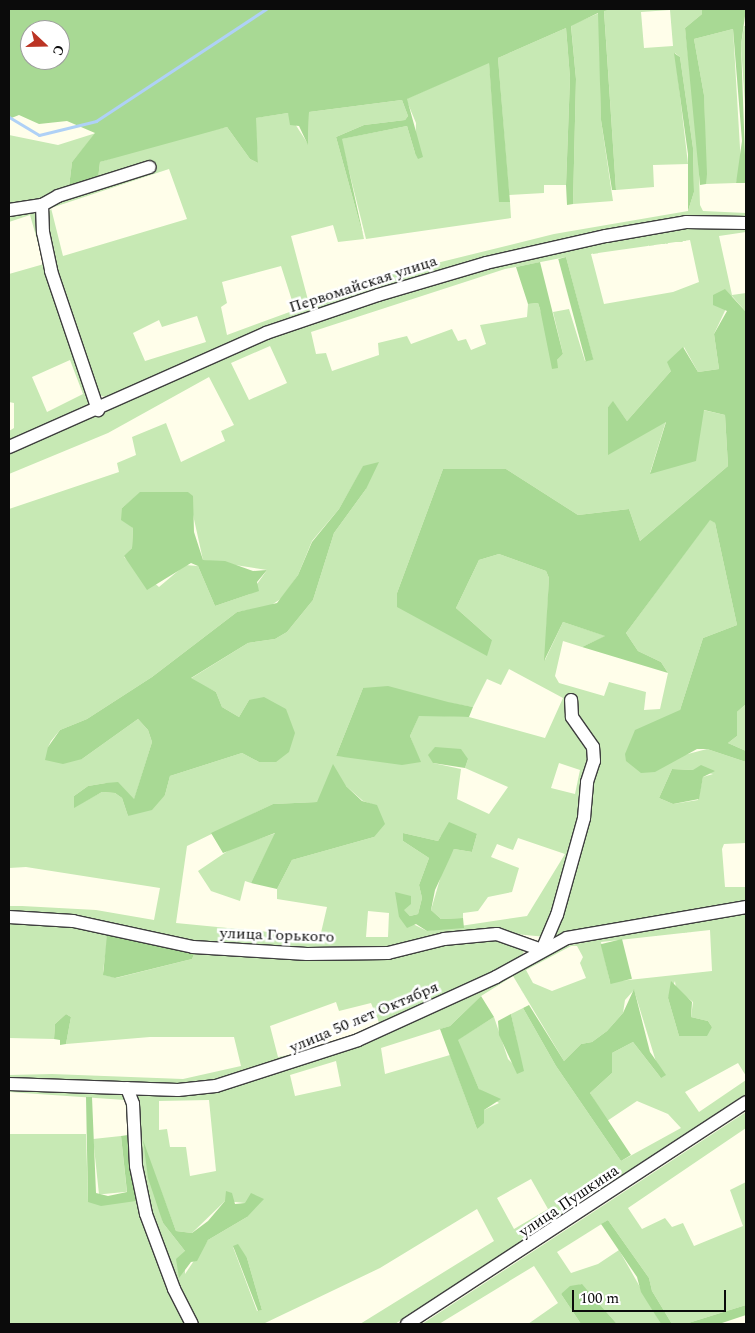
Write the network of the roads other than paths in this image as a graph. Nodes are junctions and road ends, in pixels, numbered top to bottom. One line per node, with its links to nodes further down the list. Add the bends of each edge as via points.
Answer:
1 (150, 168): 2 (street, via 58,196)
2 (42, 204): 3 (street); 5 (street, via 43,232 51,271)
3 (9, 210)
4 (746, 223): 5 (street, Первомайская улица, via 686,222 486,263 266,333)
5 (98, 410): 6 (street, Первомайская улица)
6 (9, 447)
7 (570, 700): 10 (street, via 572,717 594,747 594,761 581,827 552,930)
8 (746, 907): 10 (street, улица 50 лет Октября, via 566,938)
9 (9, 917): 10 (street, улица Горького, via 73,920 193,948 306,954 388,953 444,939 497,934)
10 (542, 950): 12 (street, улица 50 лет Октября, via 496,978 301,1062 216,1086)
11 (9, 1084): 12 (street, улица 50 лет Октября)
12 (127, 1088): 14 (street, via 133,1104 136,1166 146,1214 174,1289)
13 (746, 1102): 15 (street, улица Пушкина)
14 (192, 1324)
15 (408, 1324)

